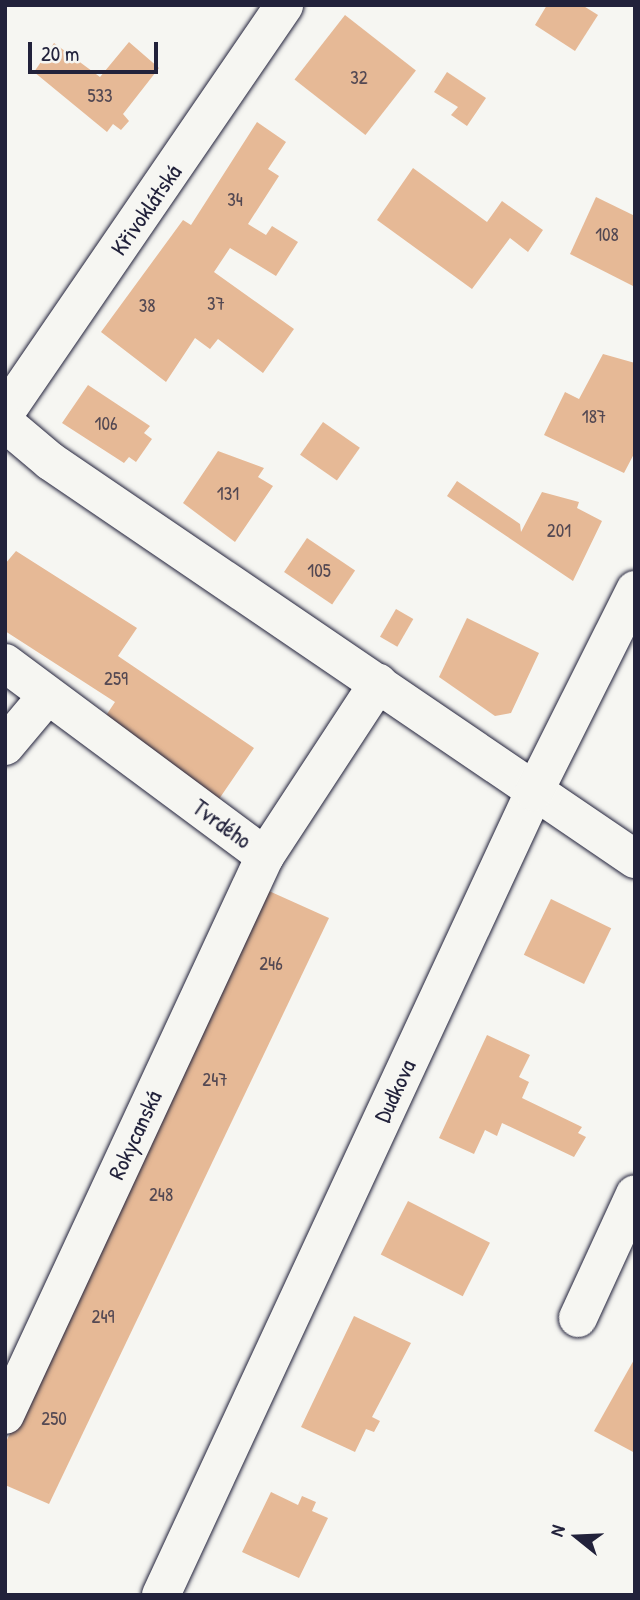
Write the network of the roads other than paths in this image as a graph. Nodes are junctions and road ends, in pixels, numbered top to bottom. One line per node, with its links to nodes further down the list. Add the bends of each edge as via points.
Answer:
1 (284, 5): 2 (street, Křivoklátská)
2 (5, 413)
3 (5, 424): 6 (street, via 50,461)
4 (635, 590): 9 (street, Dudkova)
5 (5, 663): 7 (street, Tvrdého)
6 (378, 683): 9 (street); 10 (street, Tvrdého)
7 (47, 696): 8 (street); 10 (street, Tvrdého)
8 (5, 746)
9 (534, 793): 11 (street); 15 (street, Dudkova)
10 (265, 856): 14 (street, Rokycanská)
11 (635, 859)
12 (635, 1195): 13 (street)
13 (578, 1318)
14 (5, 1415)
15 (161, 1595)

